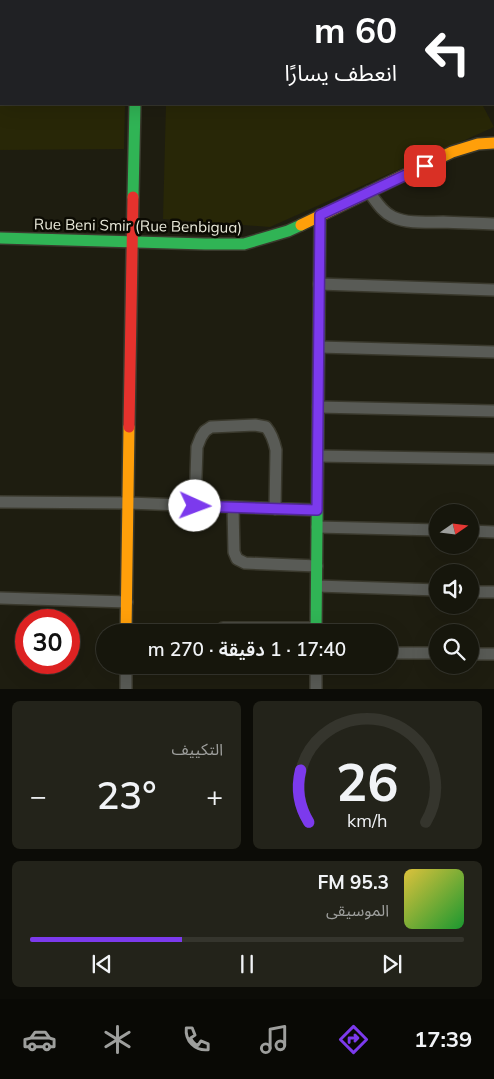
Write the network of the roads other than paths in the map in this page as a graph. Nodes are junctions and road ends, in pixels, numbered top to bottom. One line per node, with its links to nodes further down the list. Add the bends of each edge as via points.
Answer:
1 (135, 105): 7 (street)
2 (494, 143): 3 (street, Rue Beni Smir (Rue Benbigua), via 452,152)
3 (369, 192): 4 (street, Rue Beni Smir (Rue Benbigua)); 5 (street, via 387,213 403,220)
4 (320, 215): 7 (street, Rue Beni Smir (Rue Benbigua), via 288,231 244,244); 8 (street)
5 (494, 224)
6 (0, 238): 7 (street, Rue Beni Smir (Rue Benbigua))
7 (133, 242): 17 (street)
8 (319, 284): 9 (street); 10 (street)
9 (494, 290)
10 (319, 347): 11 (street); 12 (street)
11 (494, 352)
12 (318, 407): 13 (street); 14 (street)
13 (494, 411)
14 (318, 456): 15 (street); 21 (street)
15 (494, 459)
16 (0, 502): 17 (street)
17 (128, 504): 18 (street); 32 (street)
18 (195, 506): 19 (street); 20 (street, via 197,447 201,437 211,427 255,425 266,427 276,450)
19 (233, 507): 20 (street); 26 (street, via 234,552 238,559 250,563)
20 (275, 509): 21 (street)
21 (317, 510): 22 (street)
22 (317, 527): 23 (street); 26 (street)
23 (429, 530)
24 (479, 531): 25 (street)
25 (494, 532)
26 (317, 566): 27 (street)
27 (316, 586): 28 (street); 34 (street)
28 (429, 590)
29 (479, 592): 30 (street)
30 (494, 592)
31 (0, 598): 32 (street)
32 (126, 602): 33 (street)
33 (126, 624)
34 (316, 624)
35 (398, 653): 36 (street)
36 (429, 653)
37 (479, 654): 38 (street)
38 (494, 654)
39 (126, 674): 41 (street)
40 (316, 674): 42 (street)
41 (126, 689)
42 (316, 689)

